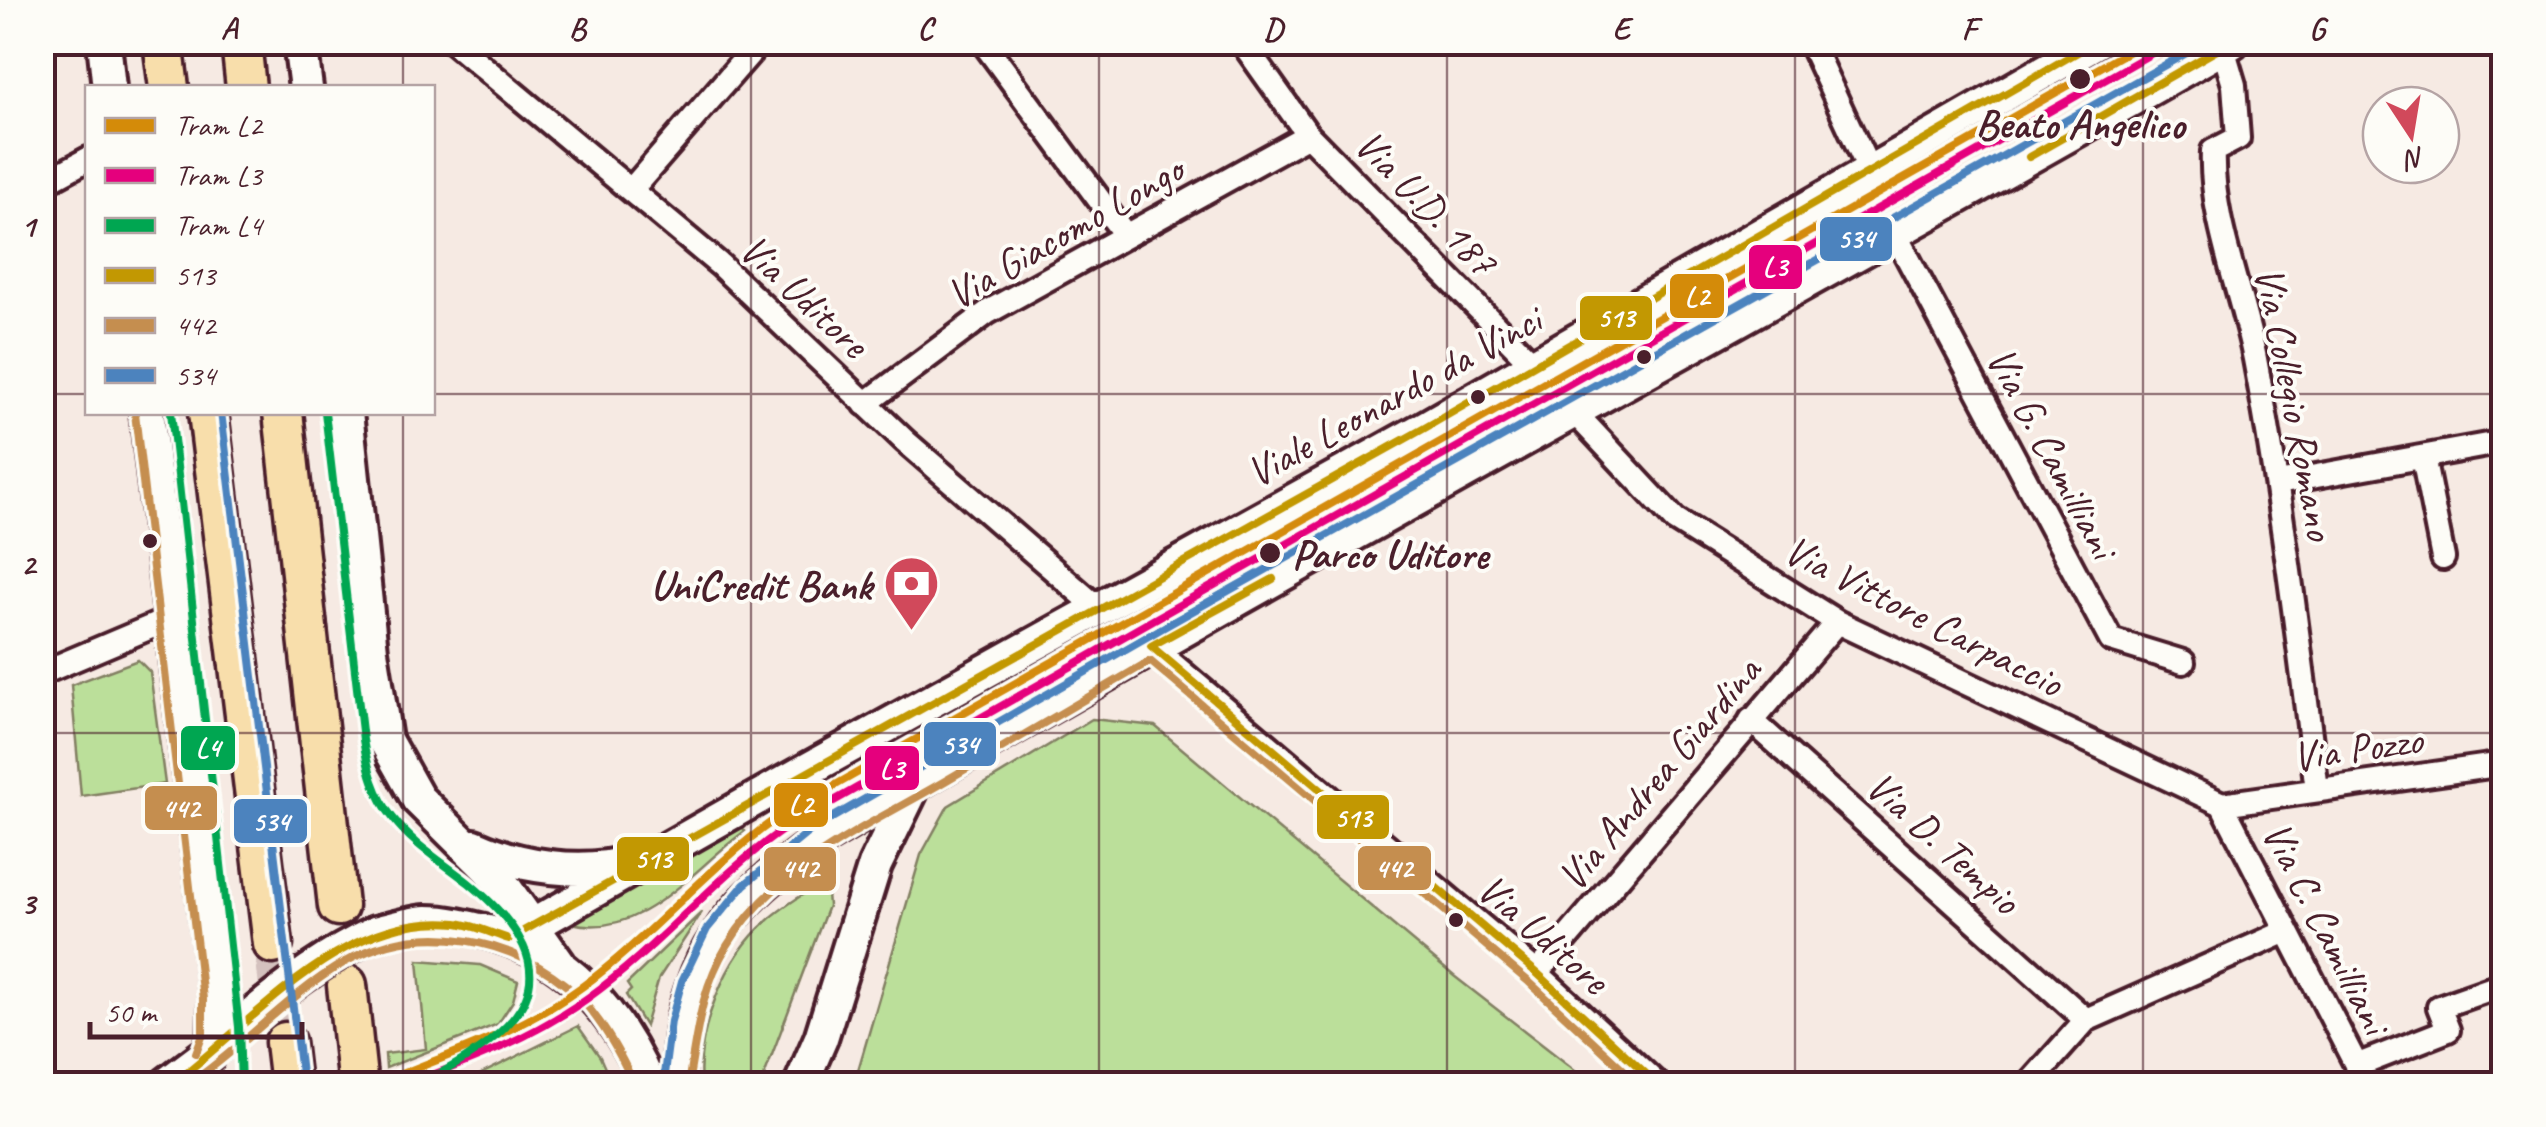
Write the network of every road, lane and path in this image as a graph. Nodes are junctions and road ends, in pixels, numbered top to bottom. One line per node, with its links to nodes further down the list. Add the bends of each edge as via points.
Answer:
1 (104, 42): 12 (street)
2 (163, 42): 13 (main road)
3 (241, 42): 14 (main road)
4 (300, 42): 15 (street)
5 (453, 42): 20 (street, Via Uditore)
6 (753, 42): 20 (street)
7 (983, 42): 22 (street)
8 (1242, 42): 16 (street, Via U.D. 187)
9 (1810, 42): 18 (street)
10 (2096, 42): 18 (street, Viale Leonardo da Vinci)
11 (2227, 45): 21 (street); 32 (street, Via Collegio Romano, via 2238,138 2213,151 2211,186 2246,313)
12 (109, 85)
13 (169, 85)
14 (246, 85)
15 (306, 85)
16 (1308, 135): 22 (street, Via Giacomo Longo); 23 (street, Via U.D. 187)
17 (85, 161): 19 (street)
18 (1870, 172): 23 (street, Viale Leonardo da Vinci)
19 (42, 184)
20 (631, 190): 24 (street, Via Uditore)
21 (1894, 232): 25 (street); 38 (street, Via G. Camilliani, via 2111,640)
22 (1126, 236): 24 (street, Via Giacomo Longo, via 988,312)
23 (1534, 365): 34 (street, Viale Leonardo da Vinci)
24 (865, 404): 34 (street, Via Uditore)
25 (1575, 412): 36 (street, Via Vittore Carpaccio, via 1675,520); 37 (street)
26 (147, 415): 35 (street)
27 (208, 415): 50 (main road)
28 (282, 415): 47 (main road)
29 (346, 415): 45 (street, via 385,740 418,800)
30 (2498, 444): 31 (street)
31 (2423, 457): 32 (street); 33 (street)
32 (2278, 483): 43 (street, Via Collegio Romano)
33 (2442, 558)
34 (1099, 609): 46 (street, Viale Leonardo da Vinci)
35 (172, 618): 39 (street); 56 (street, via 216,998 215,1036)
36 (1837, 622): 40 (street, Via Andrea Giardina); 44 (street, Via Vittore Carpaccio)
37 (1151, 646): 42 (street); 51 (street, Via Uditore)
38 (2184, 662)
39 (42, 673)
40 (1752, 720): 51 (street, Via Andrea Giardina); 54 (street, Via D. Tempio)
41 (2504, 764): 43 (street, Via Pozzo)
42 (914, 784): 61 (street, via 819,840 735,909 697,974); 62 (street, via 874,865)
43 (2318, 790): 44 (street, Via Pozzo)
44 (2222, 804): 48 (street, Via C. Camilliani)
45 (453, 835): 46 (street, via 505,858 569,869 609,868); 49 (street, via 498,878)
46 (659, 854): 49 (street)
47 (338, 906)
48 (2287, 930): 54 (street); 57 (street, Via C. Camilliani)
49 (519, 932): 56 (street, bridge, via 427,922 375,933 298,977); 60 (street, via 584,985)
50 (273, 944)
51 (1537, 973): 63 (street, Via Uditore)
52 (2504, 984): 57 (street, via 2439,1007 2448,1030)
53 (347, 985): 58 (main road)
54 (2086, 1020): 64 (street)
55 (285, 1042): 59 (main road)
56 (185, 1075)
57 (2361, 1075)
58 (357, 1078)
59 (290, 1084)
60 (648, 1084)
61 (675, 1084)
62 (801, 1084)
63 (1657, 1084)
64 (2029, 1084)

